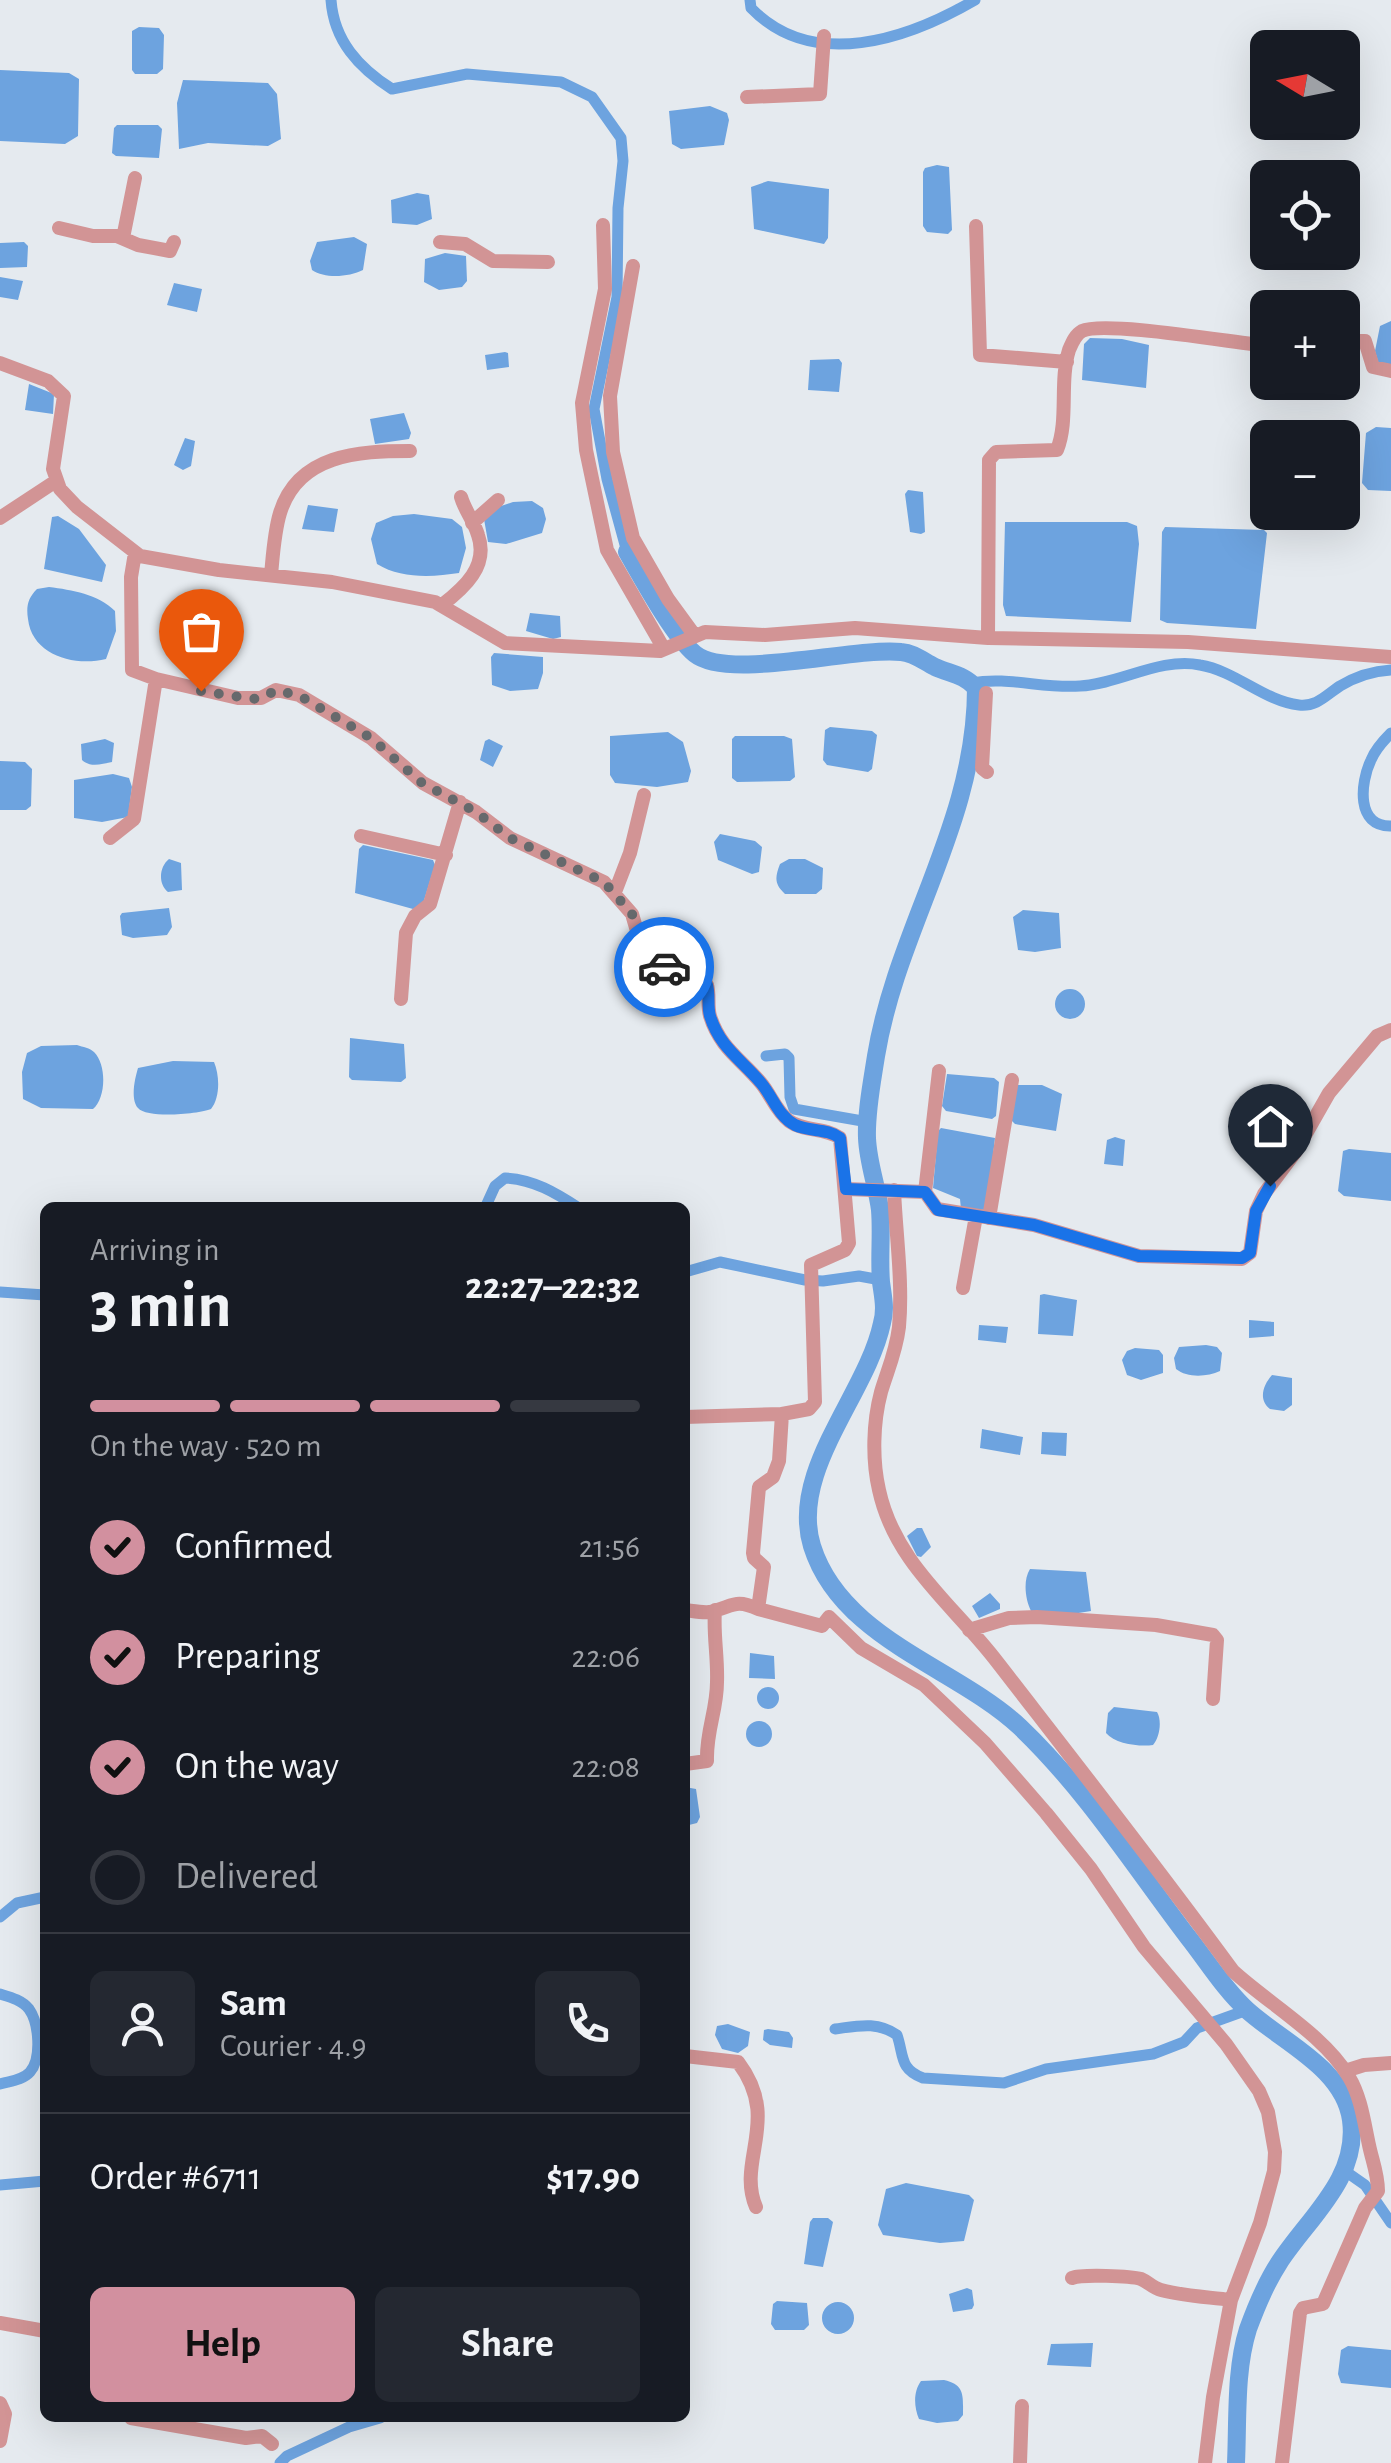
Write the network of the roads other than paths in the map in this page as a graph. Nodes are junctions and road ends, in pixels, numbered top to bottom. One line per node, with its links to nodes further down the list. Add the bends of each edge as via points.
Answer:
1 (824, 36): 2 (street, via 820,94)
2 (748, 97)
3 (135, 178): 7 (street)
4 (603, 226): 28 (street, via 606,289 582,403 586,450 608,550)
5 (976, 226): 14 (street, via 980,355)
6 (59, 228): 7 (street)
7 (124, 238): 8 (street, via 170,251)
8 (174, 242)
9 (440, 242): 10 (street, via 465,244 494,262)
10 (548, 262)
11 (632, 266): 26 (street, via 610,396 613,452 634,538)
12 (1360, 341): 16 (street, via 1373,367)
13 (1250, 344): 14 (street, via 1092,330 1076,337)
14 (1067, 362): 27 (street, via 1056,450 996,452 989,460)
15 (0, 363): 18 (street, via 48,380 64,396)
16 (1391, 371)
17 (410, 452): 24 (street, via 360,451 304,476 279,516)
18 (56, 481): 21 (street); 23 (street, via 77,507)
19 (461, 497): 22 (street)
20 (498, 500): 22 (street)
21 (0, 518)
22 (472, 522): 25 (street, via 481,550 477,566)
23 (136, 553): 24 (street); 30 (street, via 132,670)
24 (270, 575): 25 (street)
25 (442, 604): 28 (street, via 505,643)
26 (693, 637): 27 (street, via 855,628); 28 (street)
27 (988, 638): 29 (street, via 1188,642)
28 (666, 648)
29 (1391, 657)
30 (156, 679): 34 (street, via 238,698 276,690 300,696 371,738 422,783); 36 (street, via 134,819)
31 (986, 692): 32 (street)
32 (987, 772)
33 (644, 794): 38 (street)
34 (460, 802): 37 (street); 38 (street, via 510,838)
35 (361, 836): 37 (street)
36 (110, 838)
37 (446, 855): 39 (street, via 430,904 406,933)
38 (615, 892): 43 (street, via 632,914 651,962 688,971 707,985 710,1018 723,1043 780,1112 797,1126 840,1138)
39 (401, 999)
40 (1391, 1030): 46 (street, via 1377,1036 1329,1093 1264,1194 1247,1256 1139,1256)
41 (940, 1072): 45 (street)
42 (1012, 1080): 46 (street)
43 (846, 1189): 44 (street); 48 (street, via 848,1247 810,1269 815,1402)
44 (889, 1190): 45 (street); 53 (street, via 899,1324 876,1430 879,1490 917,1572)
45 (925, 1192): 46 (street, via 938,1210)
46 (983, 1217): 47 (street)
47 (963, 1288)
48 (782, 1414): 49 (street); 52 (street, via 779,1461 757,1492 753,1552 764,1567)
49 (690, 1418)
50 (690, 1610): 51 (street)
51 (715, 1610): 52 (street, via 744,1603); 55 (street, via 717,1682 708,1761)
52 (758, 1610): 61 (street, via 822,1626 830,1617 861,1648 924,1685 956,1714 1046,1812 1258,2091 1276,2152 1268,2196)
53 (969, 1630): 54 (street, via 1037,1618 1156,1624 1213,1636); 58 (street, via 1233,1971)
54 (1212, 1699)
55 (690, 1763)
56 (690, 2057): 59 (street, via 738,2062 746,2072 760,2114 750,2189)
57 (1391, 2062): 58 (street)
58 (1344, 2071): 71 (street, via 1362,2111 1378,2191 1324,2304 1300,2314)
59 (756, 2208)
60 (1072, 2278): 61 (street, via 1142,2279 1156,2289)
61 (1231, 2300): 70 (street)
62 (0, 2323): 63 (street)
63 (40, 2330)
64 (0, 2403): 67 (street, via 6,2414)
65 (1022, 2406): 69 (street)
66 (153, 2422): 68 (street, via 262,2436)
67 (0, 2442)
68 (272, 2444)
69 (1020, 2463)
70 (1205, 2463)
71 (1282, 2463)

